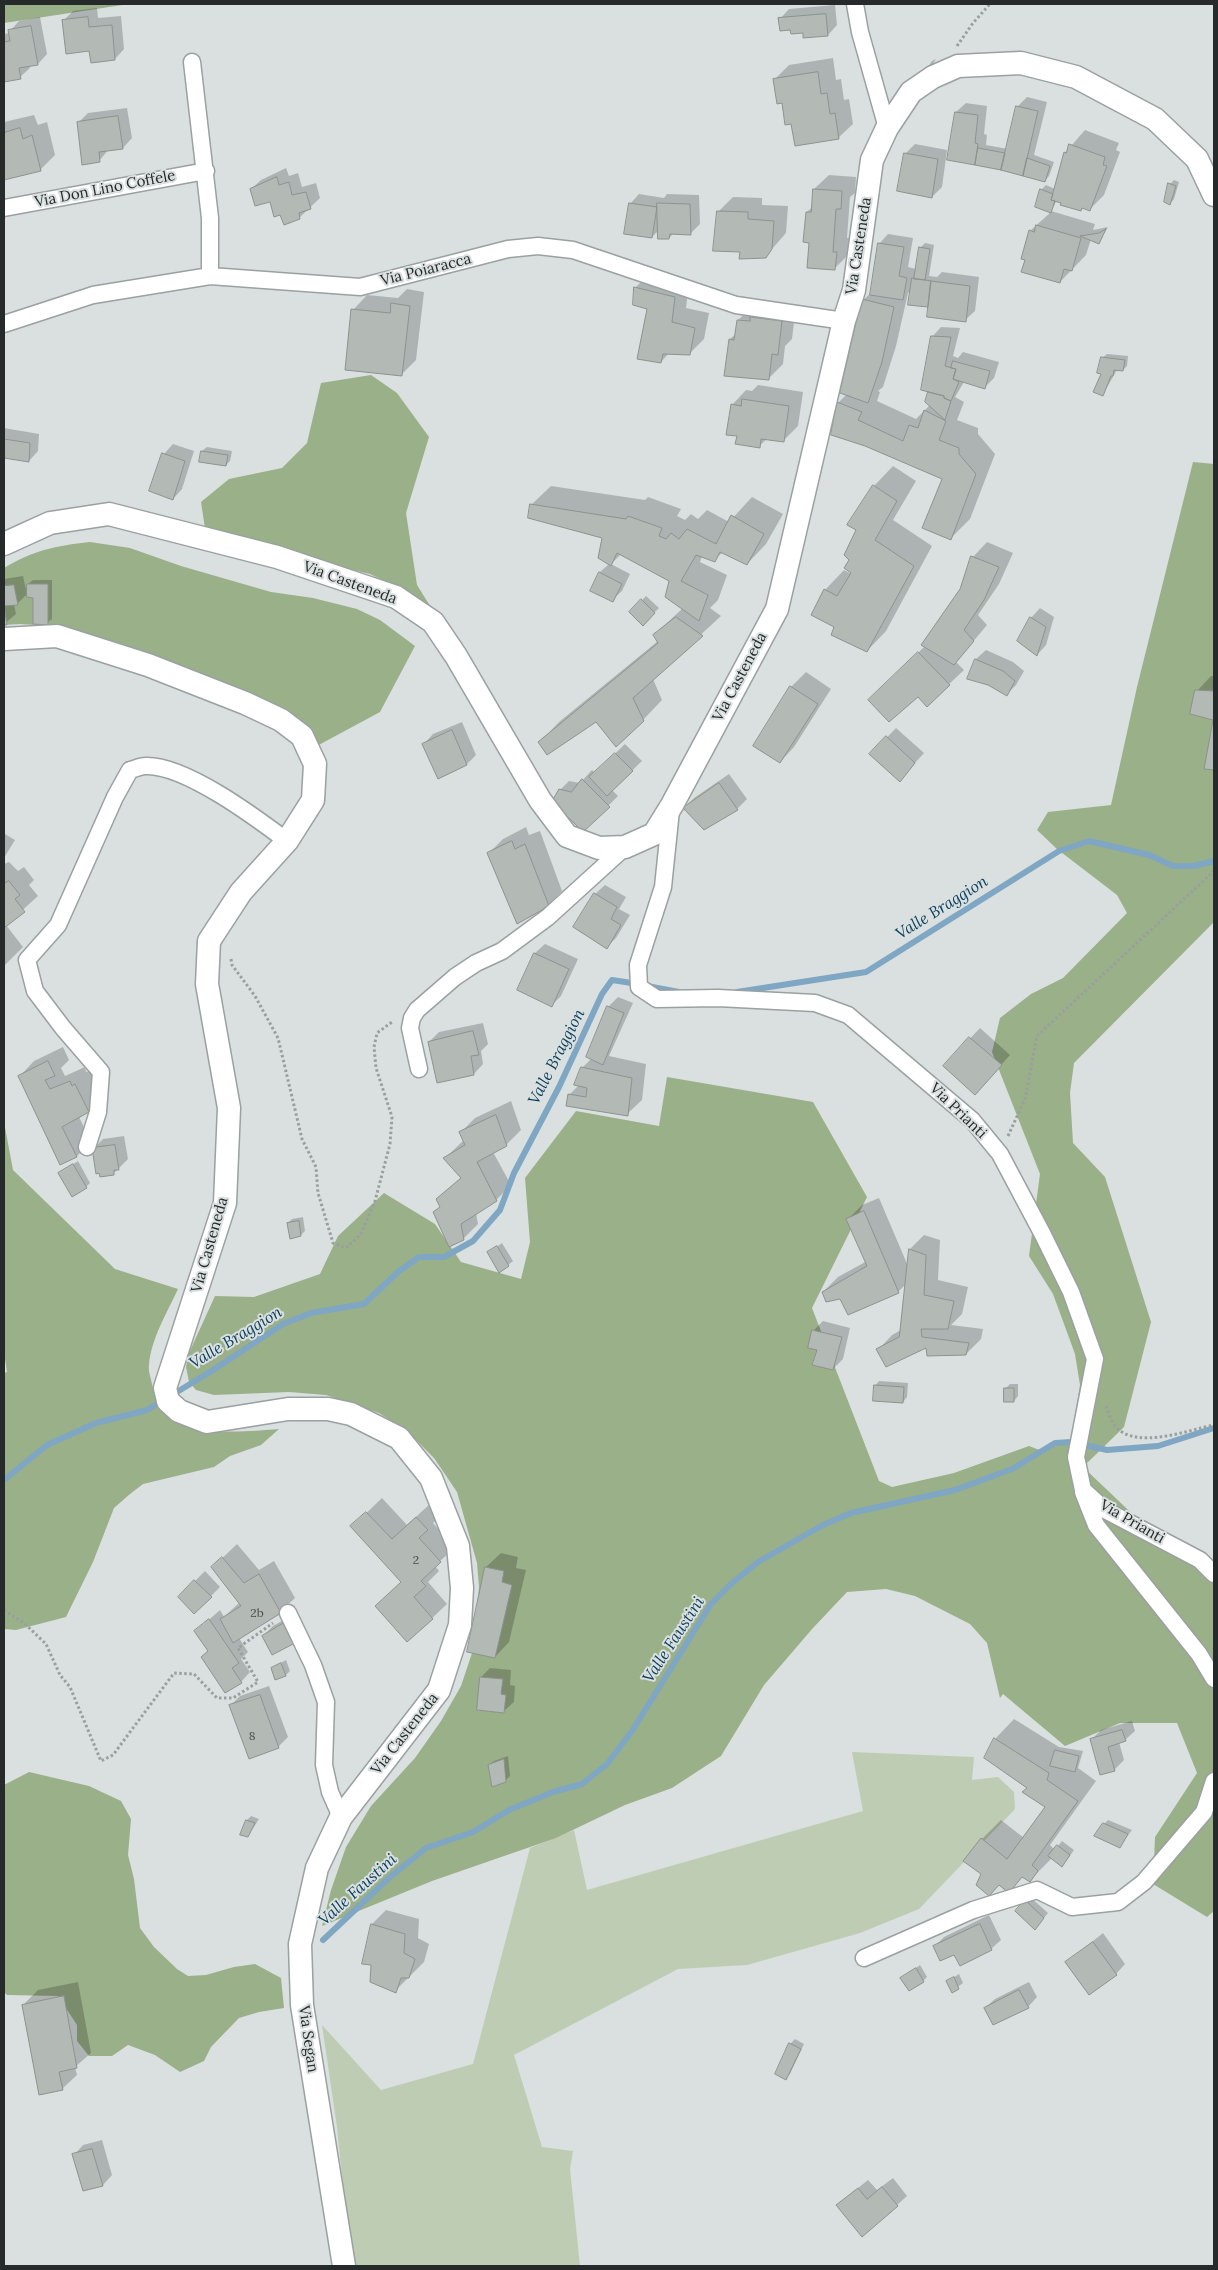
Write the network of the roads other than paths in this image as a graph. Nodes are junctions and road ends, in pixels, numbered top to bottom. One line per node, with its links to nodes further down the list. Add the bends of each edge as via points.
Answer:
1 (855, 4): 3 (street)
2 (192, 62): 4 (street)
3 (887, 128): 5 (street, Via Casteneda, via 911,92 933,76 958,66 1021,63 1076,77 1155,119 1197,159); 10 (street, Via Casteneda, via 872,160 854,290)
4 (206, 171): 6 (street, Via Don Lino Coffele); 7 (street)
5 (1214, 194)
6 (4, 208)
7 (210, 276): 9 (street, Via Poiaracca, via 93,295); 10 (street, Via Poiaracca, via 360,287 508,250 538,246 573,250 736,305)
8 (4, 309): 9 (street)
9 (21, 318): 11 (street, Via Poiaracca)
10 (844, 321): 14 (street, Via Casteneda, via 777,609)
11 (4, 324)
12 (4, 544): 16 (street, Via Casteneda, via 50,523 109,514 277,558 396,597 433,622 540,800 568,836 599,848)
13 (4, 639): 15 (street, Via Casteneda, via 57,636 148,665 245,702 281,720 302,736 315,764 313,800)
14 (672, 805): 16 (street, Via Casteneda, via 654,834); 19 (street, Via Prianti, via 664,888 638,965 639,987 657,999 718,998 815,1003 848,1015 972,1120 1000,1154 1042,1233 1071,1292 1095,1359 1076,1457)
15 (287, 840): 18 (street, via 207,788 168,769 144,766 130,770 58,924 27,960 35,991 100,1072 98,1112); 24 (street, Via Casteneda, via 241,892 210,941 207,984 229,1108 225,1203 165,1388 168,1401 179,1411 207,1422 288,1409 328,1409 351,1414 399,1438 431,1478 458,1546 462,1588 460,1625 439,1690)
16 (625, 847): 17 (street, via 548,917 502,952 455,977 418,1010 410,1028)
17 (419, 1069)
18 (87, 1147)
19 (1083, 1490): 20 (street, Via Prianti, via 1106,1510 1200,1560); 22 (street, via 1096,1525 1198,1654)
20 (1214, 1574)
21 (288, 1613): 24 (street, via 313,1665 326,1702 324,1765 330,1792)
22 (1214, 1679)
23 (1214, 1781): 25 (street, via 1204,1812 1144,1882 1118,1902 1072,1907 1037,1890 973,1910)
24 (341, 1817): 26 (street, Via Segan, via 318,1868 300,1944 302,2005)
25 (864, 1958)
26 (344, 2266)

